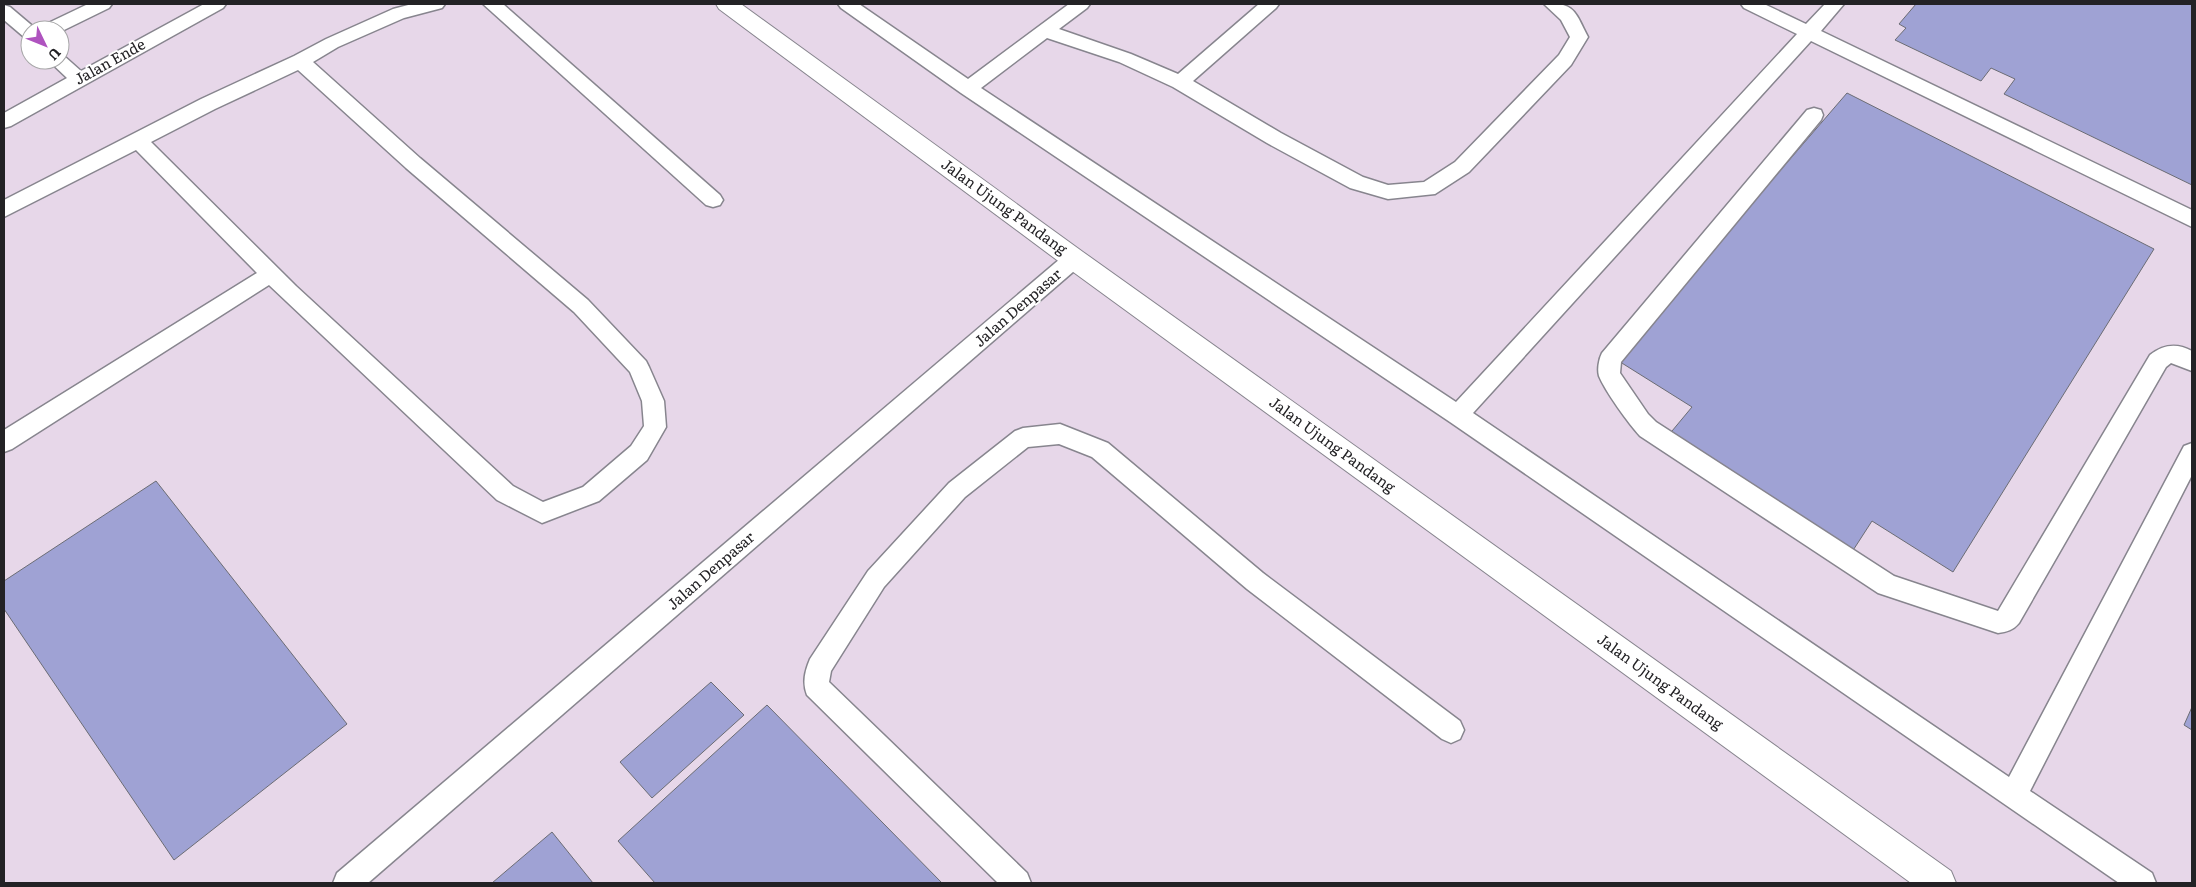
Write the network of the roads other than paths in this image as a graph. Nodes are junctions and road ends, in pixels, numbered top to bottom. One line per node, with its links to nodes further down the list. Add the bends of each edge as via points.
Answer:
1 (103, 4): 13 (lane)
2 (218, 4): 19 (lane, Jalan Ende)
3 (436, 4): 17 (lane, via 399,13)
4 (492, 4): 25 (lane)
5 (726, 4): 28 (street, Jalan Ujung Pandang)
6 (847, 4): 21 (lane)
7 (1081, 4): 15 (lane)
8 (1270, 4): 20 (lane)
9 (1553, 4): 20 (lane, via 1568,16 1579,36 1565,60 1462,167 1428,189 1388,192 1357,183)
10 (1750, 4): 16 (lane)
11 (1835, 4): 16 (lane)
12 (4, 11): 14 (lane)
13 (70, 21)
14 (20, 25)
15 (1045, 31): 20 (lane, via 1126,58); 21 (lane)
16 (1810, 34): 27 (lane); 31 (lane)
17 (300, 61): 24 (lane); 29 (lane, via 413,163 581,306 638,367 653,401 655,427 640,452 590,494 542,513 505,493)
18 (69, 70): 19 (lane)
19 (79, 79): 23 (lane, Jalan Ende)
20 (1180, 82)
21 (968, 88): 31 (lane)
22 (1814, 115): 30 (lane, via 1610,359 1609,374 1648,429 1896,590 1998,622 2005,621 2010,615 2158,361 2167,354 2182,356)
23 (4, 121)
24 (139, 141): 26 (lane); 29 (lane)
25 (713, 200)
26 (4, 209)
27 (2192, 219)
28 (1074, 260): 36 (lane, Jalan Denpasar); 38 (street, Jalan Ujung Pandang)
29 (271, 274): 32 (lane)
30 (2192, 362)
31 (1458, 415): 35 (lane)
32 (4, 442)
33 (2192, 452): 35 (lane)
34 (1451, 730): 37 (lane, via 1255,581 1100,450 1060,434 1023,438 956,490 876,579 819,667 816,686)
35 (2013, 796): 39 (lane)
36 (347, 883)
37 (1017, 883)
38 (1939, 883)
39 (2142, 883)

